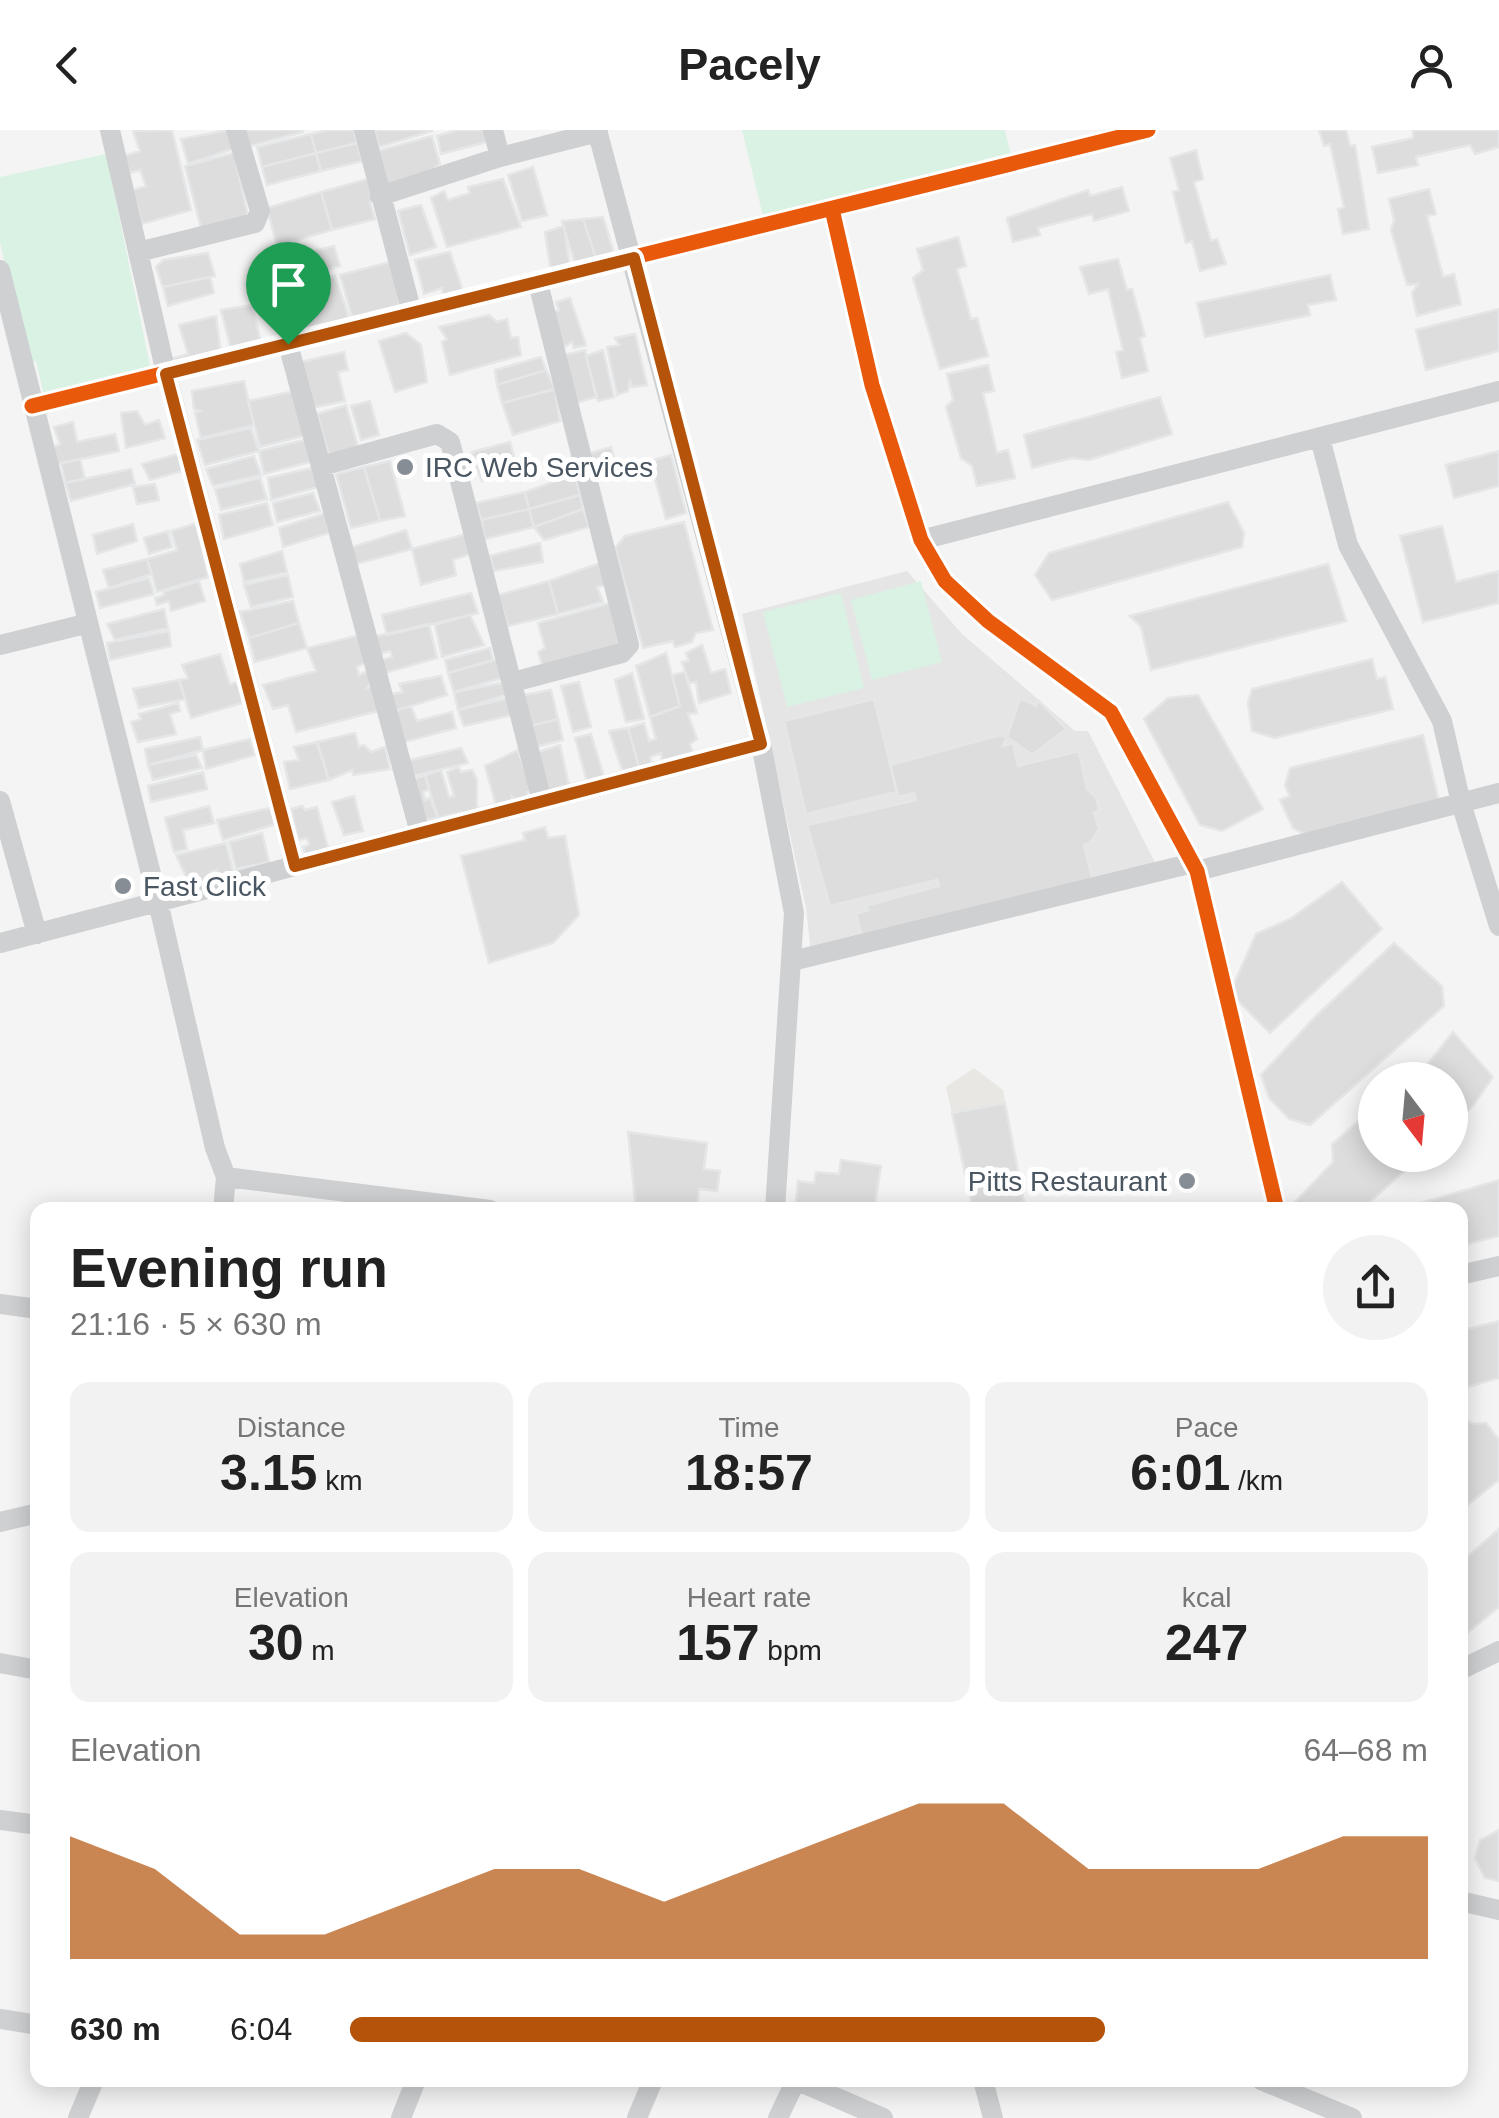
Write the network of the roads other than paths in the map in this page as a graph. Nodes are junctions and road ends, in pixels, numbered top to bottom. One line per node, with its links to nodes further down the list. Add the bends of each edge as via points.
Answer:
1 (110, 130): 10 (street)
2 (236, 130): 10 (street, via 260,212 255,223)
3 (364, 130): 8 (street)
4 (493, 130): 7 (street)
5 (1148, 130): 9 (street)
6 (598, 131): 7 (street); 11 (street)
7 (500, 157): 8 (street)
8 (380, 196): 14 (street)
9 (832, 210): 11 (street); 21 (street, via 872,385)
10 (138, 252): 16 (street)
11 (634, 258): 13 (street); 25 (street)
12 (0, 270): 18 (street)
13 (538, 283): 14 (street); 24 (street, via 629,645 622,653)
14 (412, 313): 15 (street)
15 (288, 344): 16 (street); 20 (street)
16 (166, 374): 18 (street); 32 (street)
17 (1499, 391): 19 (street)
18 (32, 406): 22 (street)
19 (1320, 438): 21 (street); 29 (street, via 1348,545 1442,721)
20 (321, 466): 24 (street, via 437,434 450,442); 31 (street)
21 (921, 540): 33 (street, via 945,581 988,621 1111,712)
22 (86, 624): 23 (street); 34 (street)
23 (0, 645)
24 (512, 682): 28 (street)
25 (761, 744): 28 (street); 38 (street, via 794,913)
26 (1499, 793): 29 (street)
27 (0, 801): 30 (street)
28 (542, 801): 31 (street)
29 (1461, 803): 33 (street); 35 (street)
30 (4, 832): 36 (street)
31 (420, 833): 32 (street)
32 (295, 866): 34 (street)
33 (1195, 867): 38 (street); 43 (street)
34 (158, 902): 36 (street); 39 (street)
35 (1499, 926)
36 (36, 934): 37 (street)
37 (0, 943)
38 (792, 961): 42 (street)
39 (226, 1177): 40 (street); 41 (street)
40 (224, 1202)
41 (426, 1202)
42 (777, 1202)
43 (1275, 1202)
44 (1499, 1266): 45 (street)
45 (1468, 1273)
46 (0, 1304): 47 (street)
47 (30, 1309)
48 (30, 1515): 49 (street)
49 (0, 1522)
50 (1499, 1651): 52 (street)
51 (0, 1663): 53 (street)
52 (1468, 1666)
53 (30, 1669)
54 (0, 1820): 55 (street)
55 (30, 1824)
56 (1468, 1903): 57 (street)
57 (1499, 1910)
58 (0, 2019): 59 (street)
59 (30, 2025)
60 (91, 2087): 67 (street)
61 (413, 2087): 68 (street)
62 (650, 2087): 69 (street)
63 (793, 2087): 70 (street)
64 (812, 2087): 71 (street)
65 (984, 2087): 72 (street)
66 (1277, 2087): 73 (street)
67 (78, 2118)
68 (401, 2118)
69 (638, 2118)
70 (778, 2118)
71 (883, 2118)
72 (993, 2118)
73 (1352, 2118)

